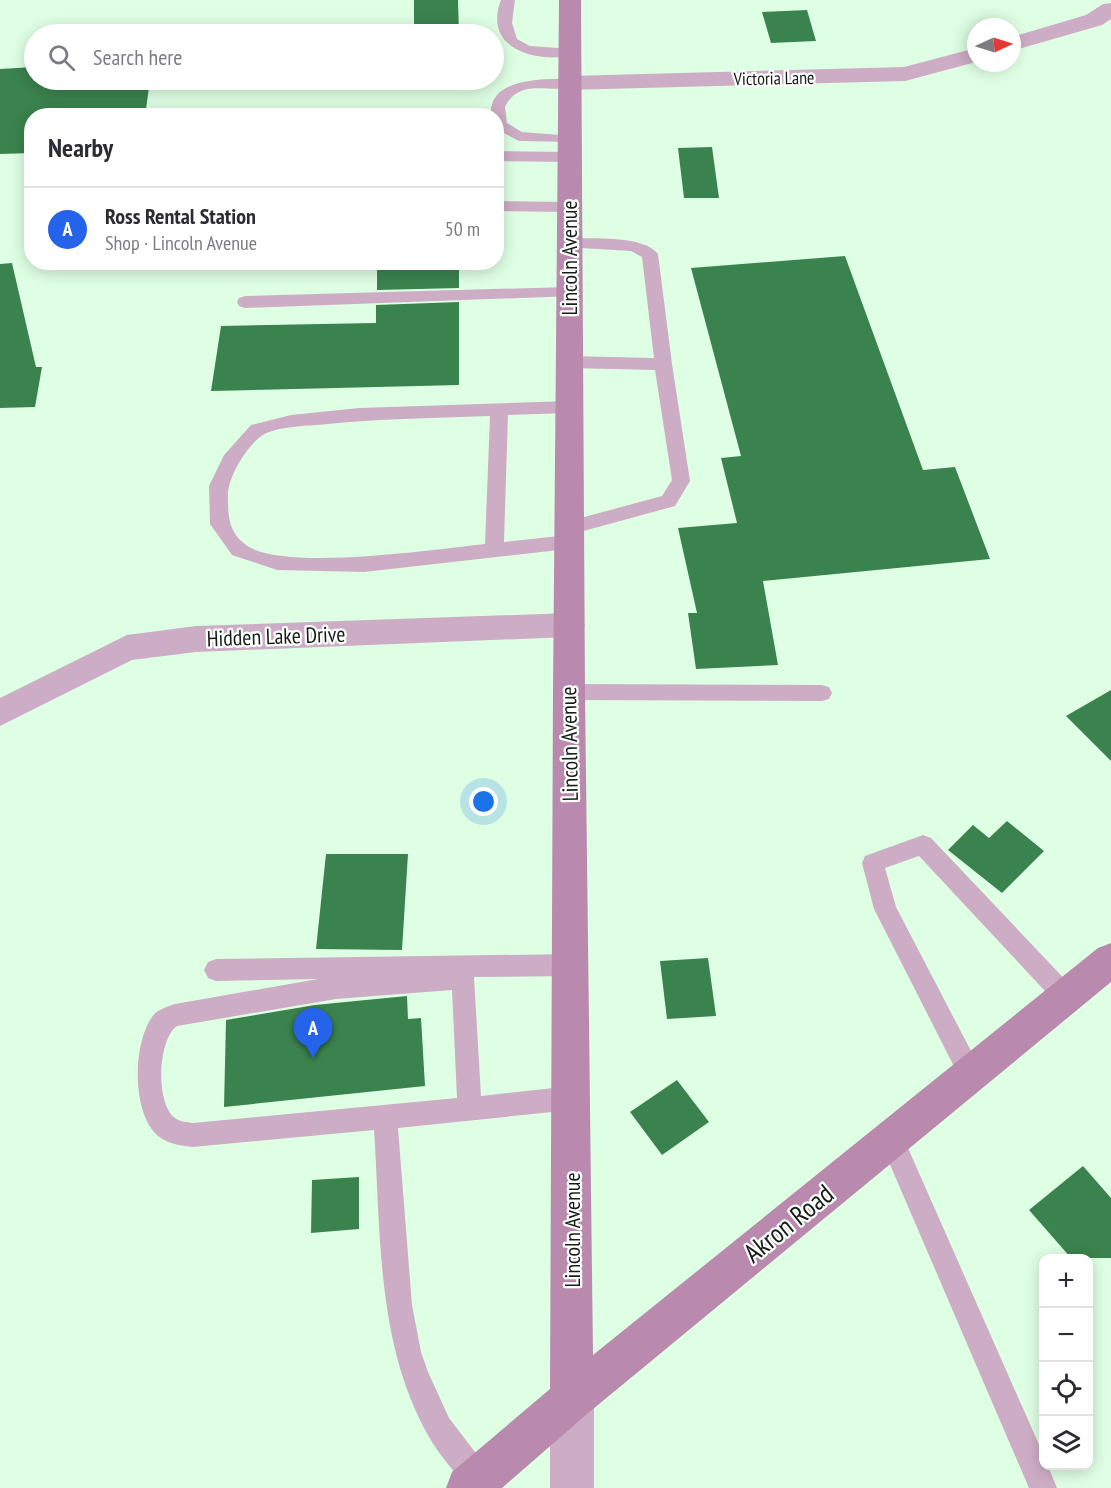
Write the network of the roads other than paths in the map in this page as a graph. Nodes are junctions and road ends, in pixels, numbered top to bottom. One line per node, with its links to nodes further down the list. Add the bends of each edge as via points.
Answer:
1 (508, 0): 5 (lane, via 504,6 506,35 513,45 534,51)
2 (570, 0): 5 (street, Lincoln Avenue)
3 (1111, 9): 4 (street, via 1094,20)
4 (1021, 41)
5 (569, 52): 7 (street, Lincoln Avenue)
6 (967, 57): 7 (street, Victoria Lane, via 905,74)
7 (569, 83): 8 (lane, via 523,86 505,93); 10 (street, Lincoln Avenue)
8 (498, 108)
9 (504, 127): 10 (lane)
10 (569, 148): 11 (lane); 13 (street, Lincoln Avenue)
11 (504, 155)
12 (504, 206): 13 (lane)
13 (569, 207): 14 (street, Lincoln Avenue)
14 (569, 243): 15 (street, Lincoln Avenue); 18 (lane, via 634,246 650,254)
15 (568, 292): 16 (lane); 17 (street, Lincoln Avenue)
16 (245, 302)
17 (568, 362): 18 (lane); 19 (street, Lincoln Avenue)
18 (663, 364): 21 (lane, via 681,482 668,501)
19 (569, 407): 20 (lane); 21 (street, Lincoln Avenue)
20 (499, 410): 22 (lane); 22 (lane, via 359,414 291,421 257,430 230,459 218,486 219,524 239,550 277,563 364,565)
21 (568, 535): 22 (lane); 23 (street, Lincoln Avenue)
22 (494, 552)
23 (569, 624): 24 (street, Lincoln Avenue); 26 (street, Hidden Lake Drive, via 196,639 127,648)
24 (568, 692): 25 (lane); 28 (street, Lincoln Avenue)
25 (822, 693)
26 (0, 713)
27 (1111, 960): 31 (street, Akron Road)
28 (572, 965): 30 (lane); 33 (street, Lincoln Avenue)
29 (216, 970): 30 (lane)
30 (463, 973): 34 (lane); 35 (lane, via 242,1002 167,1018 155,1030 151,1091 158,1120 173,1133 221,1133)
31 (1066, 997): 32 (street, Akron Road); 32 (lane, via 923,845 873,863 885,909)
32 (971, 1074): 36 (street, Akron Road)
33 (572, 1098): 34 (lane); 37 (street, Lincoln Avenue)
34 (470, 1108): 35 (lane)
35 (385, 1116): 38 (lane, via 404,1335 414,1375 431,1412)
36 (891, 1139): 37 (street, Akron Road); 40 (lane)
37 (572, 1399): 38 (street, Akron Road); 39 (street, Lincoln Avenue)
38 (473, 1484)
39 (572, 1488)
40 (1043, 1488)

